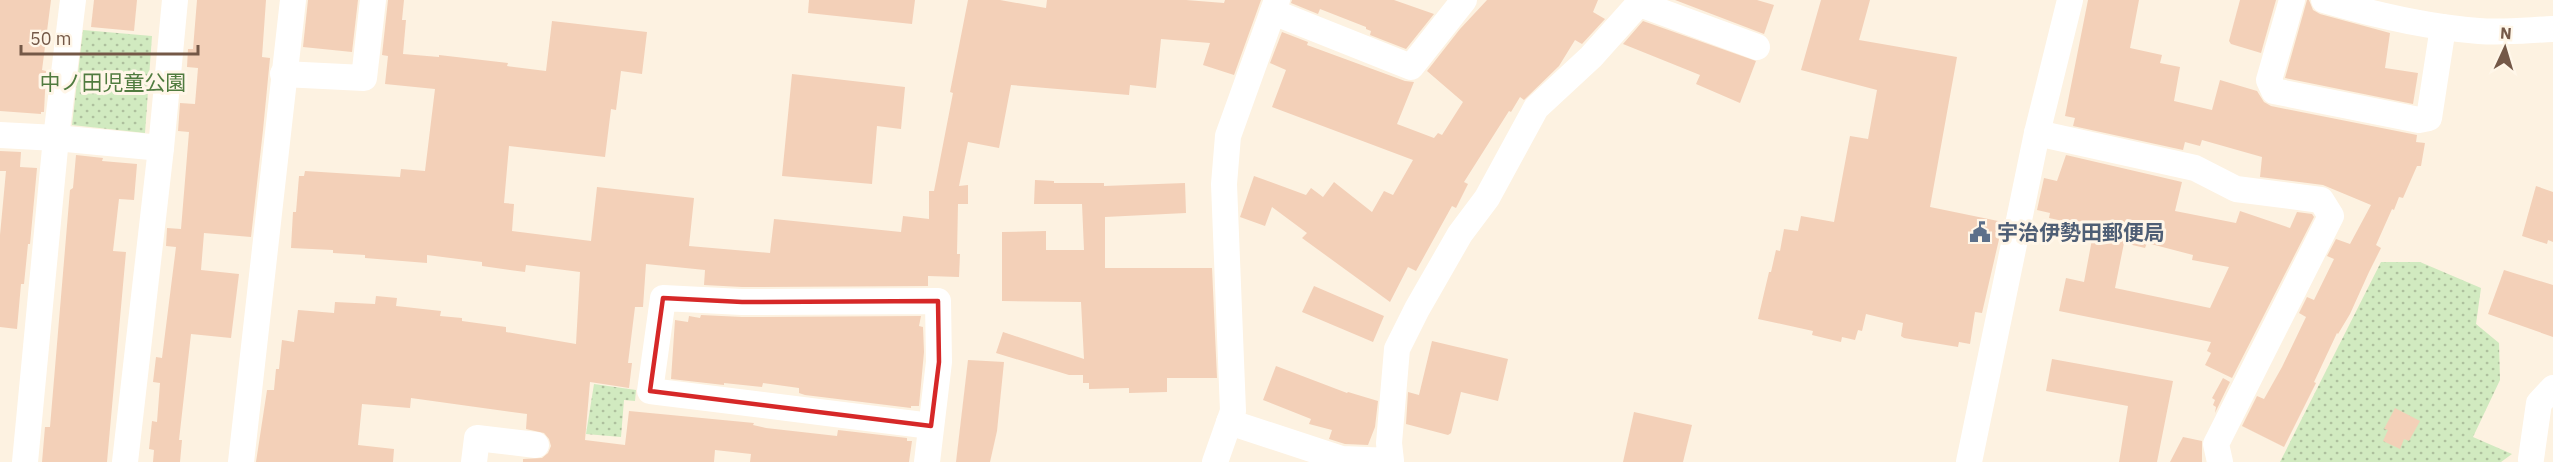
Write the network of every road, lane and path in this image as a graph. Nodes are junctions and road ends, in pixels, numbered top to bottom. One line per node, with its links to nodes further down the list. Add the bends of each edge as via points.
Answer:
1 (74, 0): 17 (street)
2 (175, 0): 18 (street)
3 (293, 0): 14 (street)
4 (373, 0): 14 (street, via 364,78)
5 (1464, 0): 10 (street, via 1411,67)
6 (2070, 0): 15 (street)
7 (2292, 0): 11 (street, via 2269,80 2274,91 2419,120 2429,118)
8 (2324, 0): 11 (street, via 2371,14)
9 (1641, 2): 13 (street); 20 (street, via 1536,108 1417,309 1397,348 1389,443 1392,461 1342,459)
10 (1275, 6): 20 (street, via 1228,136 1224,184 1233,411)
11 (2443, 27): 12 (street, via 2481,32)
12 (2553, 29)
13 (1757, 47)
14 (283, 74): 26 (street)
15 (2037, 133): 30 (street); 31 (street, via 2195,168 2236,189 2321,200 2331,216 2216,444)
16 (0, 135): 17 (street)
17 (56, 138): 18 (street); 24 (street)
18 (161, 148): 25 (street)
19 (2553, 388): 23 (street, via 2540,403)
20 (1229, 422): 29 (street)
21 (931, 426): 21 (street, via 650,391 663,298 742,302 938,301 939,362); 28 (street)
22 (536, 445): 27 (street, via 477,438)
23 (2537, 457)
24 (25, 462)
25 (124, 462)
26 (241, 462)
27 (474, 462)
28 (927, 462)
29 (1215, 462)
30 (1969, 462)
31 (2220, 462)

